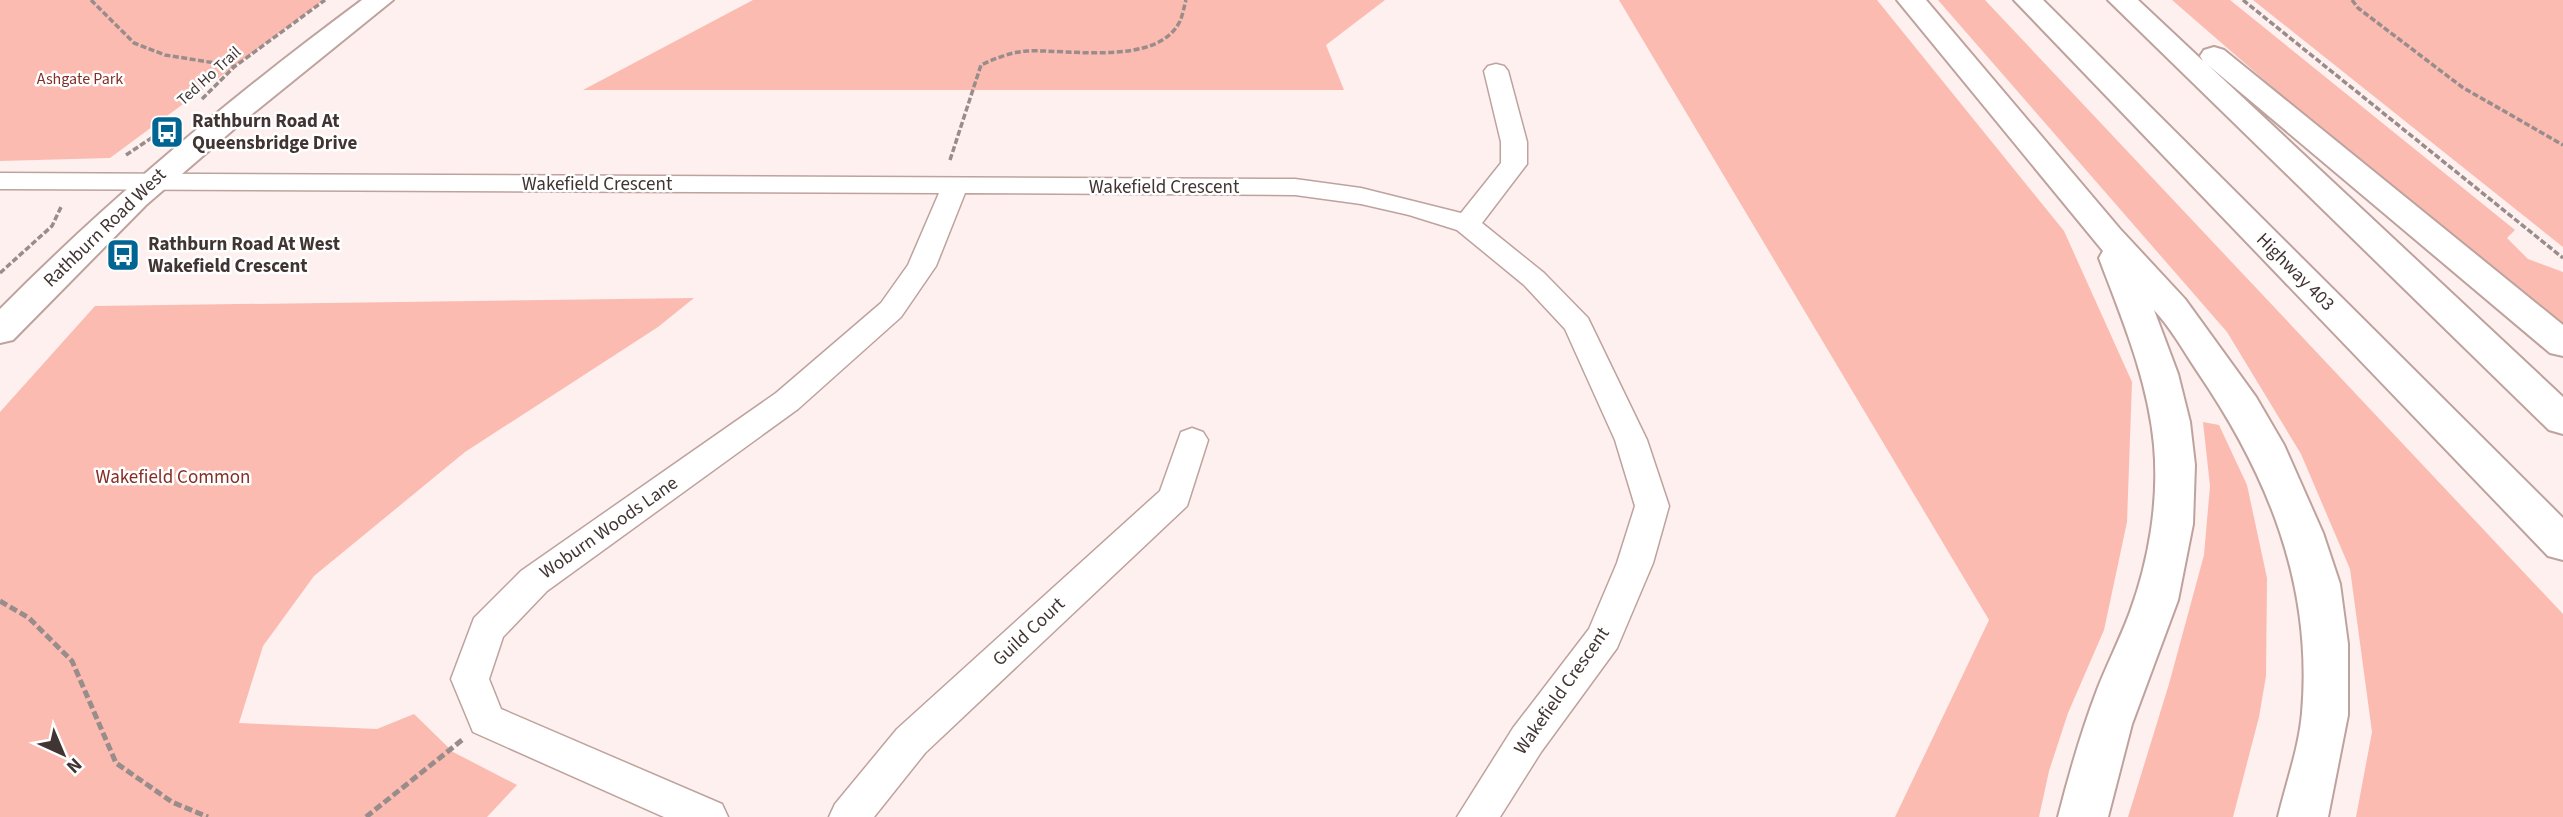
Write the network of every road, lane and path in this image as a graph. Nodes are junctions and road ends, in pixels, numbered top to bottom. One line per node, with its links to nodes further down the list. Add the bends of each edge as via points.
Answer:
1 (92, 0): 11 (path, via 134,43 165,55)
2 (326, 0): 11 (path, Ted Ho Trail)
3 (379, 0): 18 (main road, Rathburn Road West, via 282,72)
4 (1186, 0): 19 (path, via 1173,34 1148,44 1100,54 1028,51 981,65)
5 (1911, 0): 22 (main road)
6 (2028, 0): 29 (main road, Highway 403)
7 (2122, 0): 27 (main road)
8 (2148, 0): 26 (main road)
9 (2243, 0): 23 (path)
10 (2352, 0): 15 (path, via 2462,87)
11 (234, 66): 13 (path, Ted Ho Trail)
12 (1496, 71): 21 (street, via 1514,142 1514,164)
13 (195, 106)
14 (178, 119): 16 (path, Ted Ho Trail)
15 (2563, 145)
16 (143, 146)
17 (0, 181): 18 (street, Wakefield Crescent)
18 (152, 182): 19 (street, Wakefield Crescent); 25 (main road, Rathburn Road West)
19 (949, 186): 21 (street, Wakefield Crescent, via 1295,187 1372,198); 31 (street, Woburn Woods Lane, via 922,266 891,310 787,401 534,581 487,629 470,679)
20 (64, 200): 24 (path, via 52,226)
21 (1467, 224): 36 (street, Wakefield Crescent, via 1534,279 1578,325 1631,440 1652,506 1635,563 1604,637 1527,740)
22 (2108, 236): 37 (main road, via 2165,395 2174,447 2174,499 2156,600 2119,692); 38 (main road, via 2172,307 2242,407 2276,469 2302,533 2318,584 2325,656 2325,715)
23 (2563, 258)
24 (0, 273)
25 (0, 331)
26 (2563, 344)
27 (2563, 420)
28 (1192, 440): 35 (street, Guild Court, via 1175,497 911,741)
29 (2563, 544)
30 (0, 601): 32 (path, via 29,618 72,661 116,762 172,802)
31 (487, 720): 33 (path); 34 (street)
32 (208, 817)
33 (366, 817)
34 (708, 817)
35 (849, 817)
36 (1477, 817)
37 (2083, 817)
38 (2303, 817)

